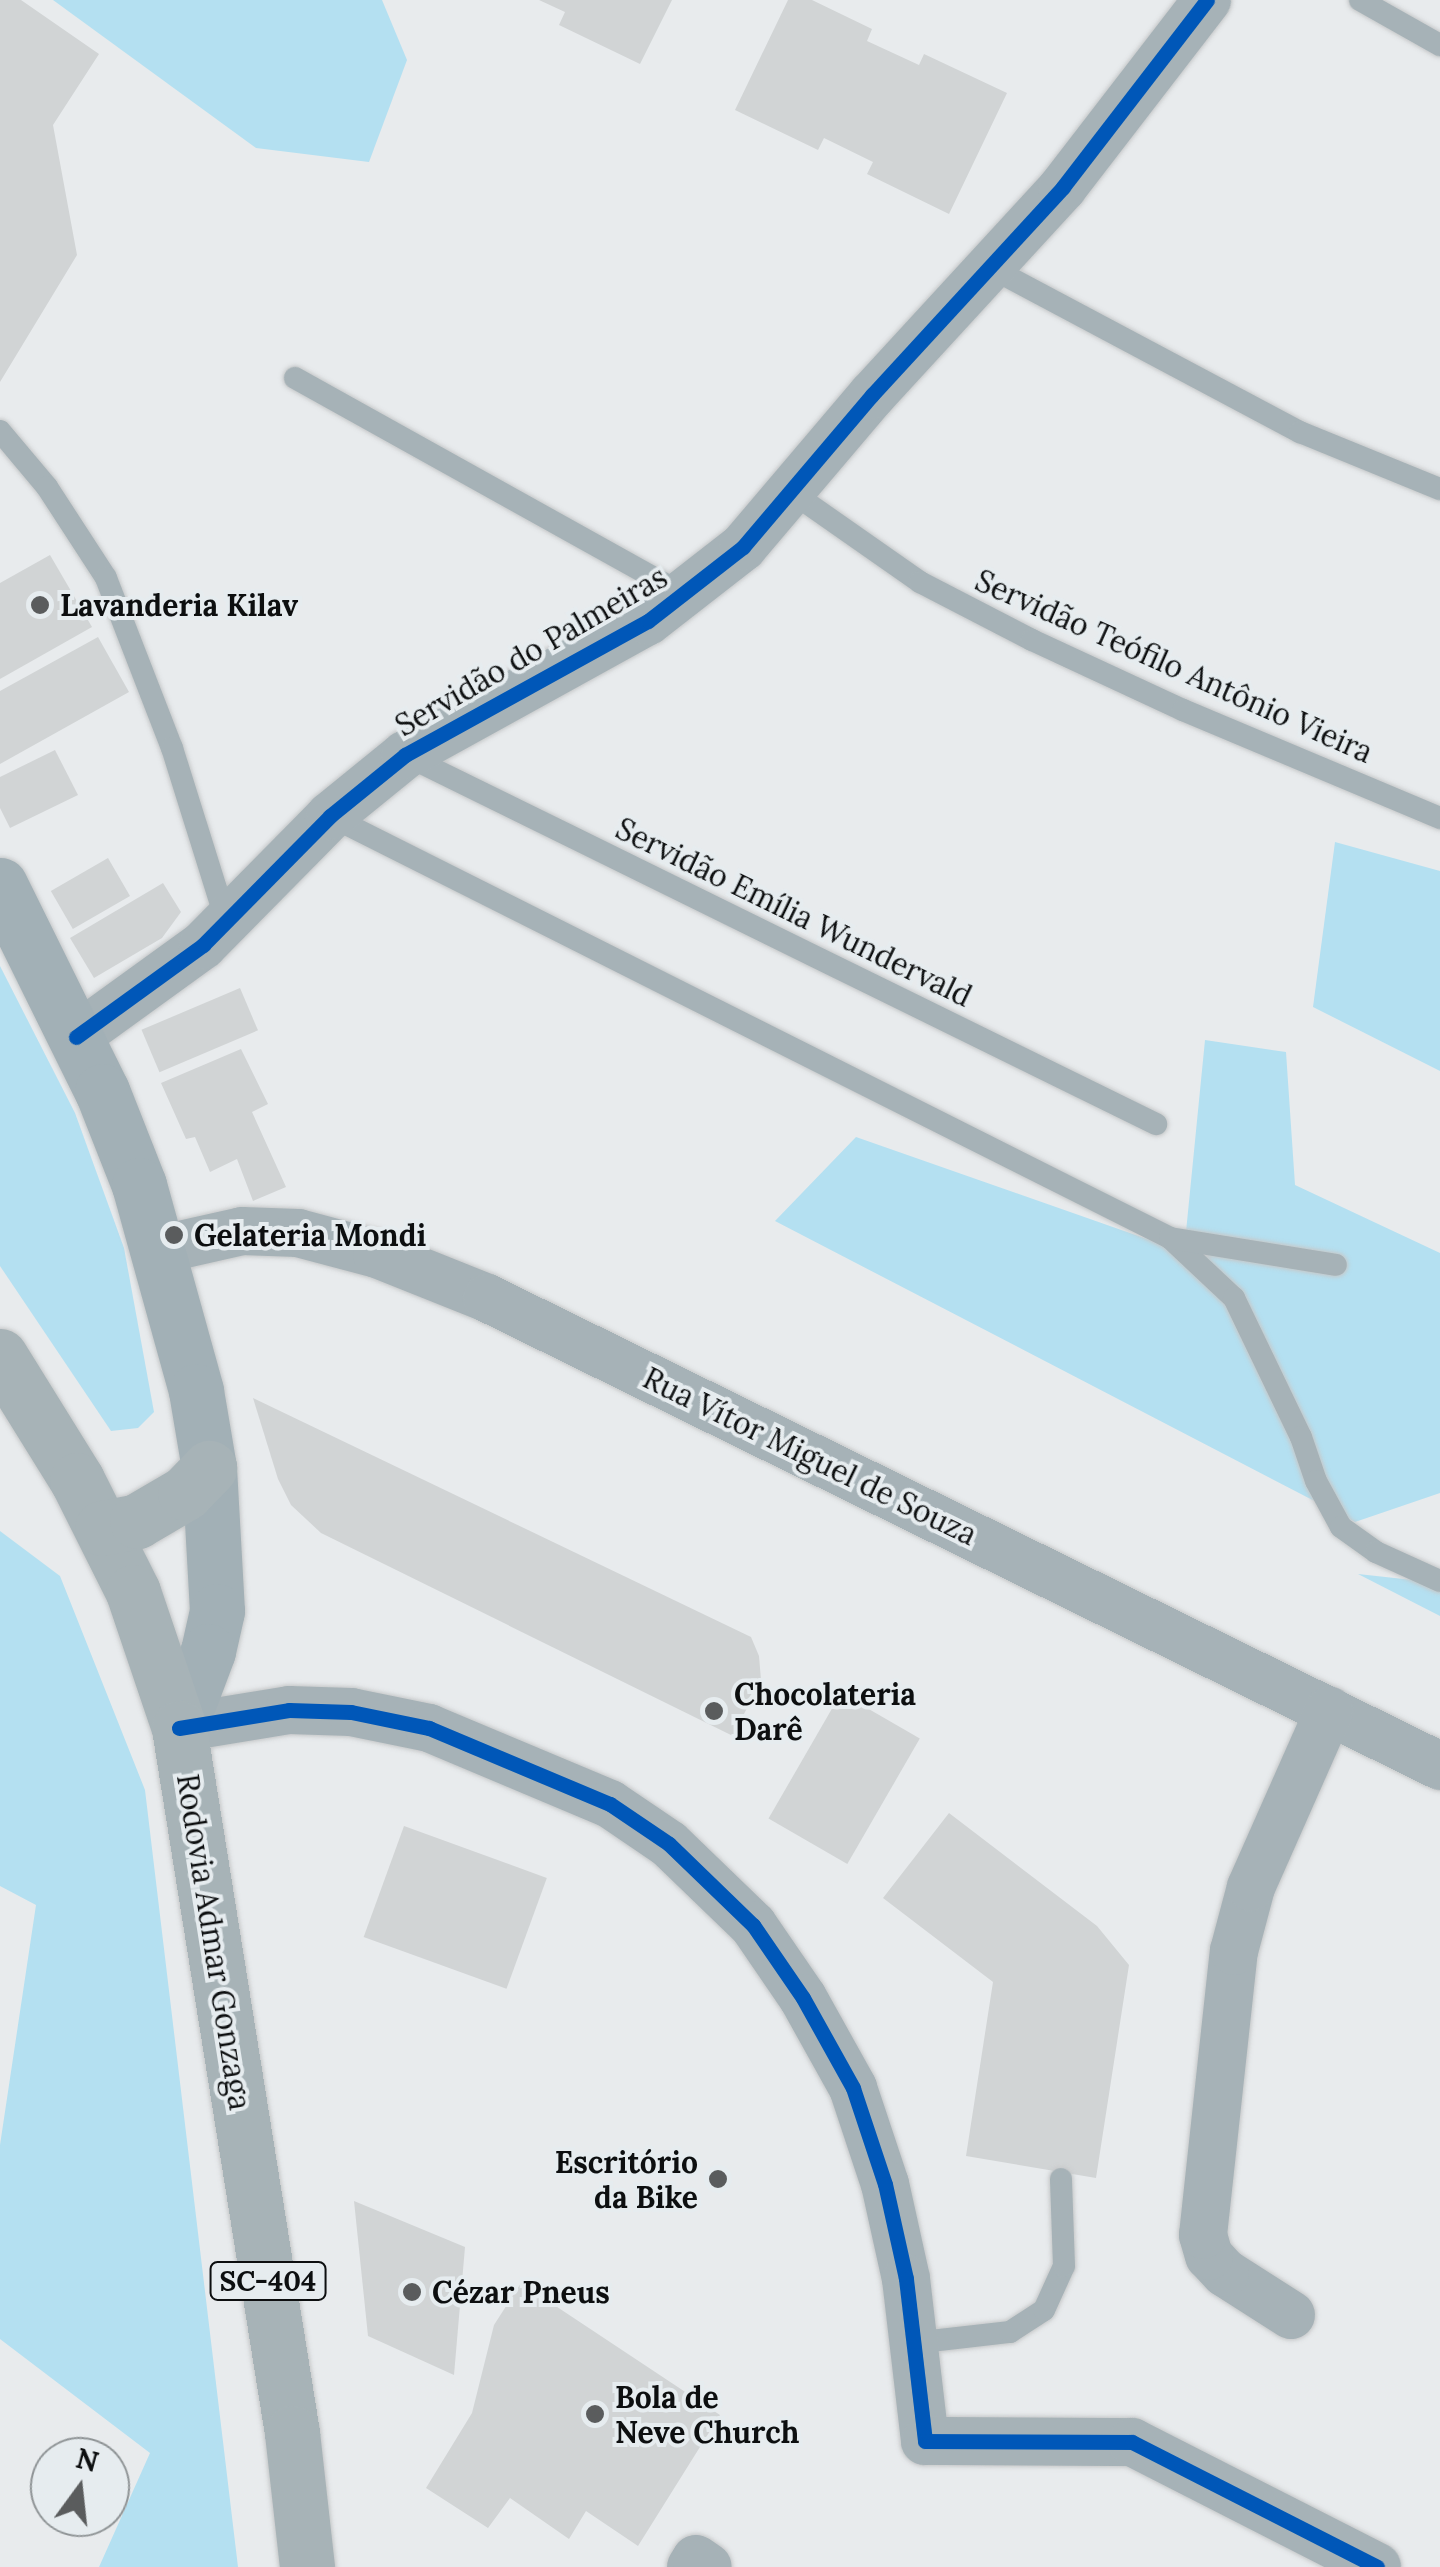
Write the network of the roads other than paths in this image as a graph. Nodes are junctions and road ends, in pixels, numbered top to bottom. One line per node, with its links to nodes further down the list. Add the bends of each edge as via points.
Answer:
1 (1207, 0): 4 (street, Servidão do Palmeiras)
2 (1360, 0): 3 (lane)
3 (1440, 45)
4 (992, 268): 7 (lane, via 1300,432); 8 (street, Servidão do Palmeiras)
5 (295, 378): 9 (lane)
6 (0, 432): 14 (lane, via 47,487 106,578 172,748)
7 (1440, 488)
8 (790, 491): 9 (street, Servidão do Palmeiras, via 743,547); 12 (lane, Servidão Teófilo Antônio Vieira, via 920,582 1032,640)
9 (685, 595): 10 (street, Servidão do Palmeiras)
10 (405, 755): 11 (street, Servidão do Palmeiras); 16 (lane, Servidão Emília Wundervald)
11 (330, 816): 14 (street, Servidão do Palmeiras); 17 (lane)
12 (1440, 818)
13 (0, 884): 15 (main road)
14 (227, 922): 15 (street, Servidão do Palmeiras)
15 (76, 1036): 18 (main road)
16 (1156, 1124)
17 (1170, 1238): 19 (lane); 24 (lane, via 1234,1298 1341,1526 1376,1552)
18 (158, 1250): 22 (main road, via 196,1391); 25 (street, Rua Vítor Miguel de Souza, via 242,1232 298,1233 376,1254 487,1298)
19 (1336, 1265)
20 (0, 1356): 21 (main road, Rodovia Admar Gonzaga / SC-404)
21 (77, 1480): 22 (main road, via 123,1492); 23 (main road, Rodovia Admar Gonzaga / SC-404)
22 (197, 1480): 23 (main road, via 137,1521); 26 (main road, via 217,1610)
23 (102, 1528): 26 (main road, Rodovia Admar Gonzaga / SC-404, via 139,1607)
24 (1440, 1581)
25 (1329, 1711): 27 (street, Rua Vítor Miguel de Souza); 29 (street, via 1251,1887 1234,1950 1203,2234 1209,2256 1224,2272)
26 (179, 1728): 30 (street, via 289,1710 351,1712 429,1728 610,1804 669,1844 753,1924 853,2088 885,2184); 31 (main road, Rodovia Admar Gonzaga / SC-404, via 292,2433)
27 (1440, 1766)
28 (1061, 2179): 30 (lane, via 1064,2266 1044,2310 1010,2332)
29 (1291, 2315)
30 (913, 2342): 34 (street, via 925,2441 1132,2442)
31 (307, 2567)
32 (691, 2567): 33 (street, via 696,2559)
33 (708, 2567)
34 (1377, 2567)

